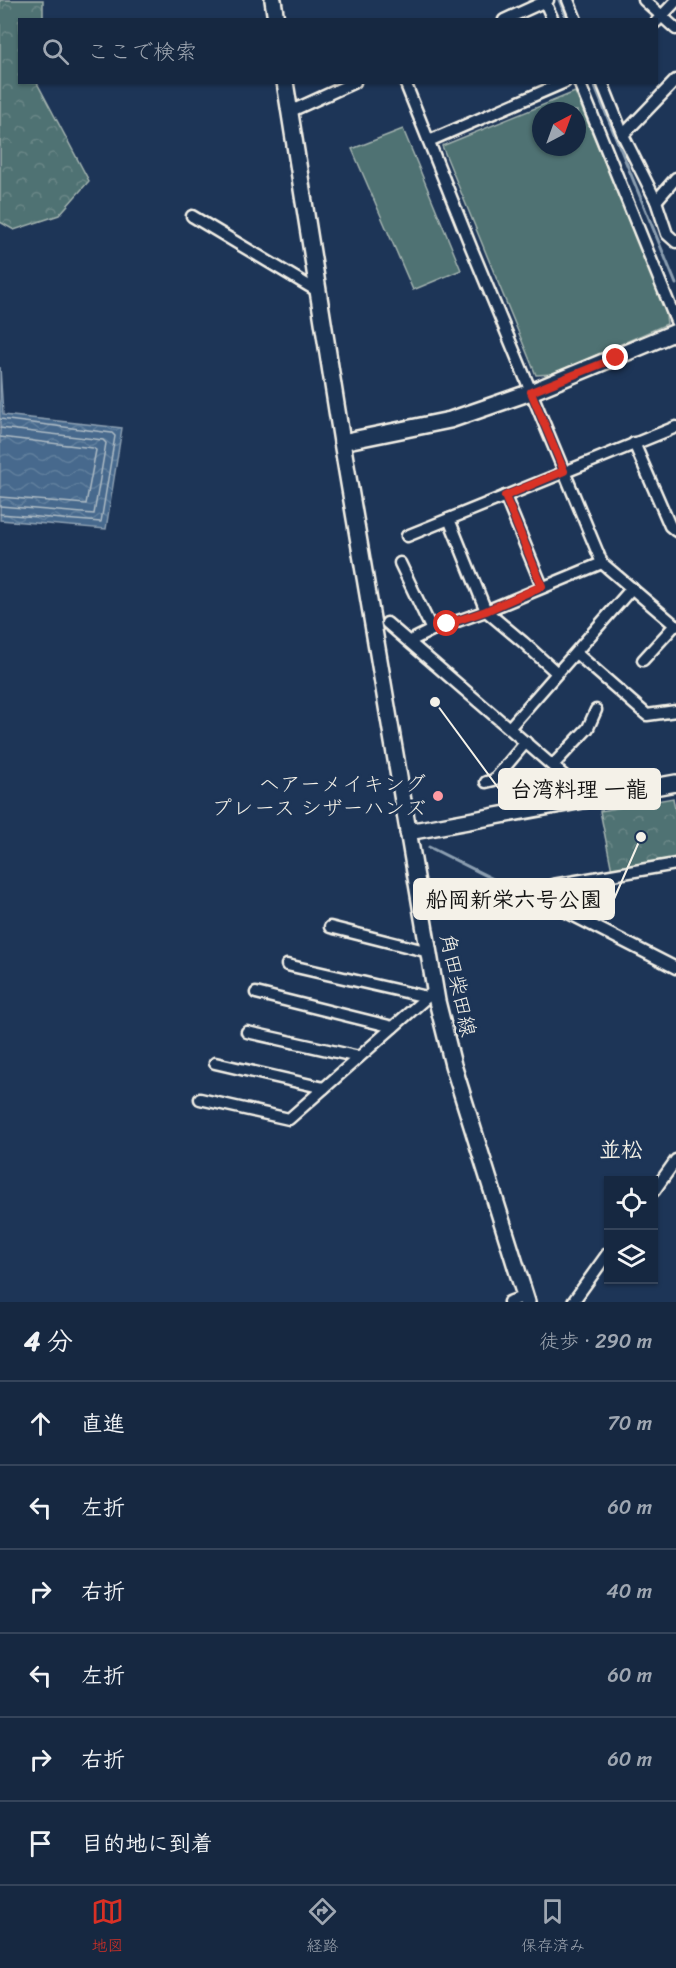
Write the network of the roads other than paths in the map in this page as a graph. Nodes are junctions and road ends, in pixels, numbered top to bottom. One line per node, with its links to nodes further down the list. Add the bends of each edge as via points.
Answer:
1 (273, 0): 6 (street)
2 (568, 0): 9 (street)
3 (644, 0): 10 (street)
4 (547, 1): 7 (street); 8 (street)
5 (676, 1): 10 (street)
6 (276, 18)
7 (509, 18)
8 (552, 18)
9 (575, 18)
10 (659, 19): 11 (street)
11 (676, 29)
12 (676, 80): 20 (street)
13 (285, 84): 19 (street, 角田柴田線)
14 (351, 84): 19 (street)
15 (406, 84): 21 (street)
16 (560, 84): 21 (street)
17 (580, 84): 27 (street)
18 (603, 84): 20 (street)
19 (289, 112): 26 (street, 角田柴田線)
20 (623, 135): 23 (street)
21 (429, 141): 29 (street)
22 (676, 178): 23 (street)
23 (656, 201): 25 (street, via 667,234)
24 (192, 216): 26 (street)
25 (676, 242)
26 (319, 292): 31 (street, 角田柴田線)
27 (676, 321)
28 (676, 332): 29 (street)
29 (531, 392): 31 (street, via 450,420); 33 (street)
30 (676, 427): 32 (street)
31 (342, 442): 58 (street, 角田柴田線)
32 (634, 443): 33 (street); 36 (street, via 670,526)
33 (564, 471): 34 (street); 39 (street)
34 (505, 496): 35 (street); 40 (street)
35 (449, 519): 37 (street); 42 (street)
36 (676, 531)
37 (407, 536)
38 (400, 563): 45 (street)
39 (602, 563): 40 (street); 41 (street)
40 (542, 586): 42 (street)
41 (632, 588): 44 (street); 47 (street)
42 (486, 611): 45 (street); 49 (street)
43 (387, 623): 46 (street)
44 (675, 626): 48 (street)
45 (432, 630): 46 (street)
46 (410, 641): 52 (street)
47 (576, 653): 49 (street); 51 (street, via 647,715)
48 (643, 660)
49 (557, 673): 52 (street)
50 (596, 710): 54 (street, via 588,728)
51 (676, 711)
52 (510, 727): 53 (street)
53 (526, 742): 54 (street); 55 (street, via 494,780)
54 (553, 765): 57 (street)
55 (486, 782)
56 (676, 783): 57 (street)
57 (591, 799): 58 (street)
58 (408, 832): 61 (street, 角田柴田線)
59 (676, 864): 63 (street, via 553,885 541,899)
60 (330, 927): 61 (street)
61 (429, 952): 65 (street, 角田柴田線)
62 (287, 965): 65 (street)
63 (675, 965)
64 (256, 993): 66 (street)
65 (431, 994): 66 (street); 75 (street, 角田柴田線)
66 (393, 1027): 68 (street)
67 (247, 1032): 68 (street)
68 (359, 1057): 70 (street)
69 (215, 1063): 70 (street)
70 (324, 1088): 71 (street, via 289,1119)
71 (200, 1099)
72 (676, 1160): 73 (street)
73 (658, 1185)
74 (604, 1260): 77 (street)
75 (526, 1299): 76 (street)
76 (509, 1302)
77 (573, 1302)

